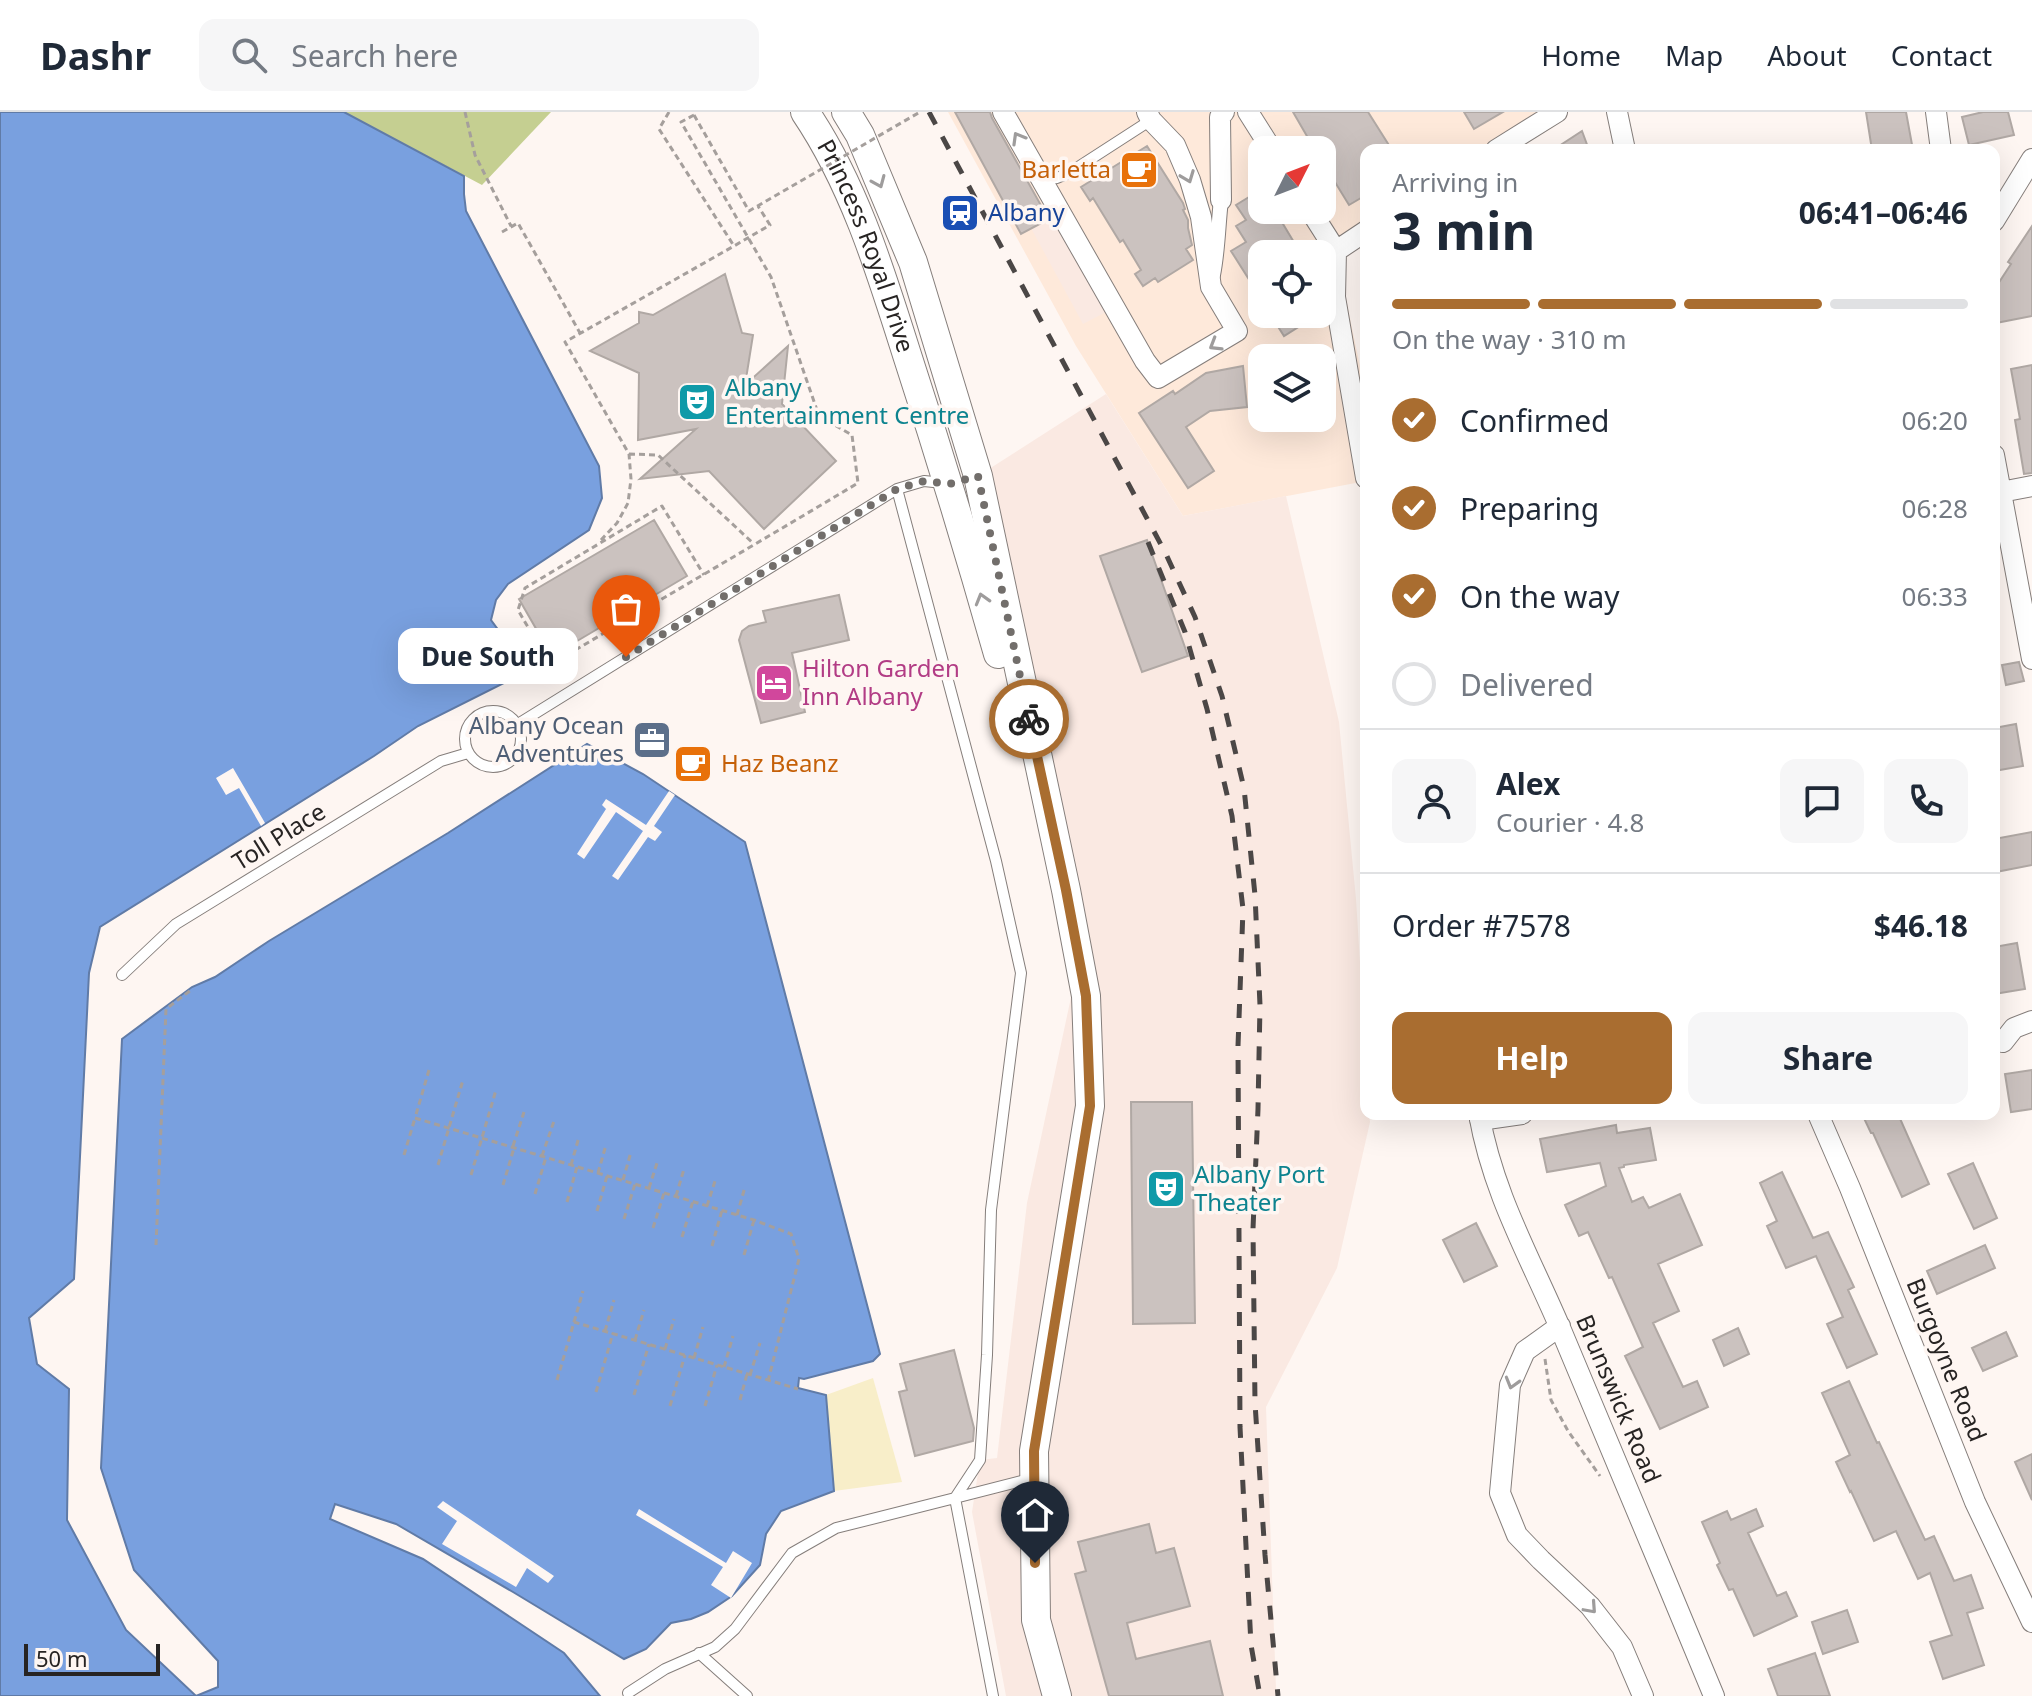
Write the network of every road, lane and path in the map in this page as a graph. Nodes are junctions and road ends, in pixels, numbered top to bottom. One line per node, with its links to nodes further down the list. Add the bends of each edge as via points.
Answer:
1 (465, 112): 22 (path, via 475,155)
2 (669, 112): 26 (path, via 659,129)
3 (805, 112): 34 (main road, Princess Royal Drive, via 873,250)
4 (846, 112): 33 (main road, Princess Royal Drive, one-way to 33, via 913,262)
5 (920, 112): 20 (path, bridge)
6 (1003, 112): 18 (street, one-way to 6)
7 (1224, 112): 19 (street)
8 (1248, 112): 13 (street)
9 (1557, 112): 14 (street)
10 (1617, 112): 15 (street)
11 (1936, 112): 16 (street)
12 (1149, 116): 18 (lane, via 1069,173); 28 (street, one-way to 28, via 1175,145 1190,180)
13 (1263, 136)
14 (1506, 144)
15 (1624, 144)
16 (1940, 144)
17 (2032, 159): 21 (street)
18 (1042, 180): 28 (street, one-way to 18, via 1237,331 1158,378)
19 (1221, 200): 28 (street)
20 (758, 206): 25 (path, via 770,225); 25 (path, bridge, via 749,211 694,115 681,122)
21 (2000, 211)
22 (511, 227): 23 (path); 30 (path, via 518,223)
23 (502, 232)
24 (1360, 235): 27 (street)
25 (748, 237): 26 (path); 39 (path, via 771,277 819,416 852,435 858,483)
26 (734, 246): 30 (path)
27 (1336, 251)
28 (1211, 287)
29 (1336, 303): 31 (street)
30 (580, 333): 32 (path, via 565,342)
31 (1360, 443)
32 (629, 454): 39 (path, via 658,455); 40 (path, via 628,503)
33 (978, 476): 34 (main road); 45 (main road, Princess Royal Drive)
34 (949, 484): 37 (lane, via 924,481); 45 (main road, Princess Royal Drive, one-way to 34)
35 (2032, 486): 38 (street)
36 (2000, 487): 38 (street)
37 (897, 489): 43 (lane); 124 (lane, via 1021,973 991,1210 980,1460)
38 (2001, 492): 42 (street)
39 (755, 545): 41 (path)
40 (596, 546): 41 (path, via 662,506); 41 (path, via 525,588 518,610 550,665)
41 (704, 575)
42 (2032, 659)
43 (518, 724): 44 (lane, via 504,713 479,714 467,728); 44 (lane, via 522,743 512,761 494,768)
44 (468, 753): 46 (lane, Toll Place, via 441,761 176,924)
45 (1066, 890): 123 (main road, Princess Royal Drive, via 1086,996 1090,1106 1034,1451)
46 (122, 975)
47 (191, 990): 93 (path, via 166,1009)
48 (2032, 1021): 49 (street)
49 (2000, 1041)
50 (429, 1070): 54 (path)
51 (463, 1080): 58 (path)
52 (496, 1090): 60 (path)
53 (524, 1112): 62 (path)
54 (415, 1118): 58 (path); 64 (path)
55 (1481, 1120): 101 (street, Brunswick Road, via 1513,1227)
56 (1821, 1120): 125 (street, Burgoyne Road, via 1975,1502)
57 (554, 1121): 65 (path)
58 (449, 1128): 60 (path); 67 (path)
59 (579, 1137): 68 (path)
60 (482, 1138): 62 (path); 72 (path)
61 (606, 1145): 71 (path)
62 (514, 1148): 65 (path); 77 (path)
63 (631, 1152): 75 (path)
64 (404, 1155)
65 (544, 1157): 68 (path); 81 (path)
66 (658, 1160): 79 (path)
67 (438, 1165)
68 (571, 1165): 69 (path)
69 (577, 1167): 71 (path); 84 (path)
70 (684, 1169): 82 (path)
71 (598, 1173): 73 (path)
72 (471, 1175)
73 (607, 1176): 75 (path); 87 (path)
74 (716, 1178): 85 (path)
75 (623, 1180): 76 (path)
76 (635, 1184): 79 (path); 89 (path)
77 (503, 1185)
78 (745, 1187): 88 (path)
79 (649, 1188): 80 (path)
80 (664, 1193): 82 (path); 91 (path)
81 (535, 1194)
82 (676, 1196): 83 (path)
83 (693, 1201): 85 (path); 92 (path)
84 (567, 1202)
85 (707, 1206): 86 (path)
86 (722, 1210): 88 (path); 94 (path)
87 (597, 1211)
88 (737, 1215): 90 (path)
89 (624, 1219)
90 (754, 1220): 95 (path); 116 (path, via 791,1234 799,1259)
91 (653, 1228)
92 (682, 1237)
93 (156, 1245)
94 (712, 1246)
95 (744, 1255)
96 (583, 1291): 100 (path)
97 (614, 1300): 103 (path)
98 (644, 1310): 106 (path)
99 (674, 1319): 109 (path)
100 (574, 1322): 103 (path); 115 (path)
101 (1560, 1326): 131 (street, one-way to 131, via 1525,1351 1510,1385 1500,1493 1517,1535 1590,1606 1622,1647); 132 (street, Brunswick Road)
102 (703, 1327): 111 (path)
103 (605, 1331): 104 (path)
104 (613, 1333): 106 (path); 118 (path)
105 (733, 1336): 113 (path)
106 (635, 1340): 108 (path)
107 (760, 1343): 114 (path)
108 (649, 1344): 109 (path); 119 (path)
109 (665, 1349): 110 (path)
110 (685, 1355): 111 (path); 121 (path)
111 (694, 1358): 112 (path)
112 (717, 1365): 113 (path); 122 (path)
113 (724, 1367): 114 (path)
114 (749, 1374): 116 (path); 120 (path)
115 (557, 1380)
116 (768, 1381): 117 (path)
117 (798, 1389)
118 (596, 1392)
119 (634, 1395)
120 (740, 1400)
121 (670, 1406)
122 (705, 1406)
123 (1035, 1478): 124 (lane); 130 (main road, Princess Royal Drive, via 1036,1620)
124 (955, 1498): 126 (lane, via 836,1528 792,1553 735,1629); 129 (lane)
125 (2032, 1622)
126 (699, 1653): 127 (lane); 128 (lane)
127 (628, 1693)
128 (747, 1696)
129 (993, 1696)
130 (1057, 1696)
131 (1643, 1696)
132 (1714, 1696)

